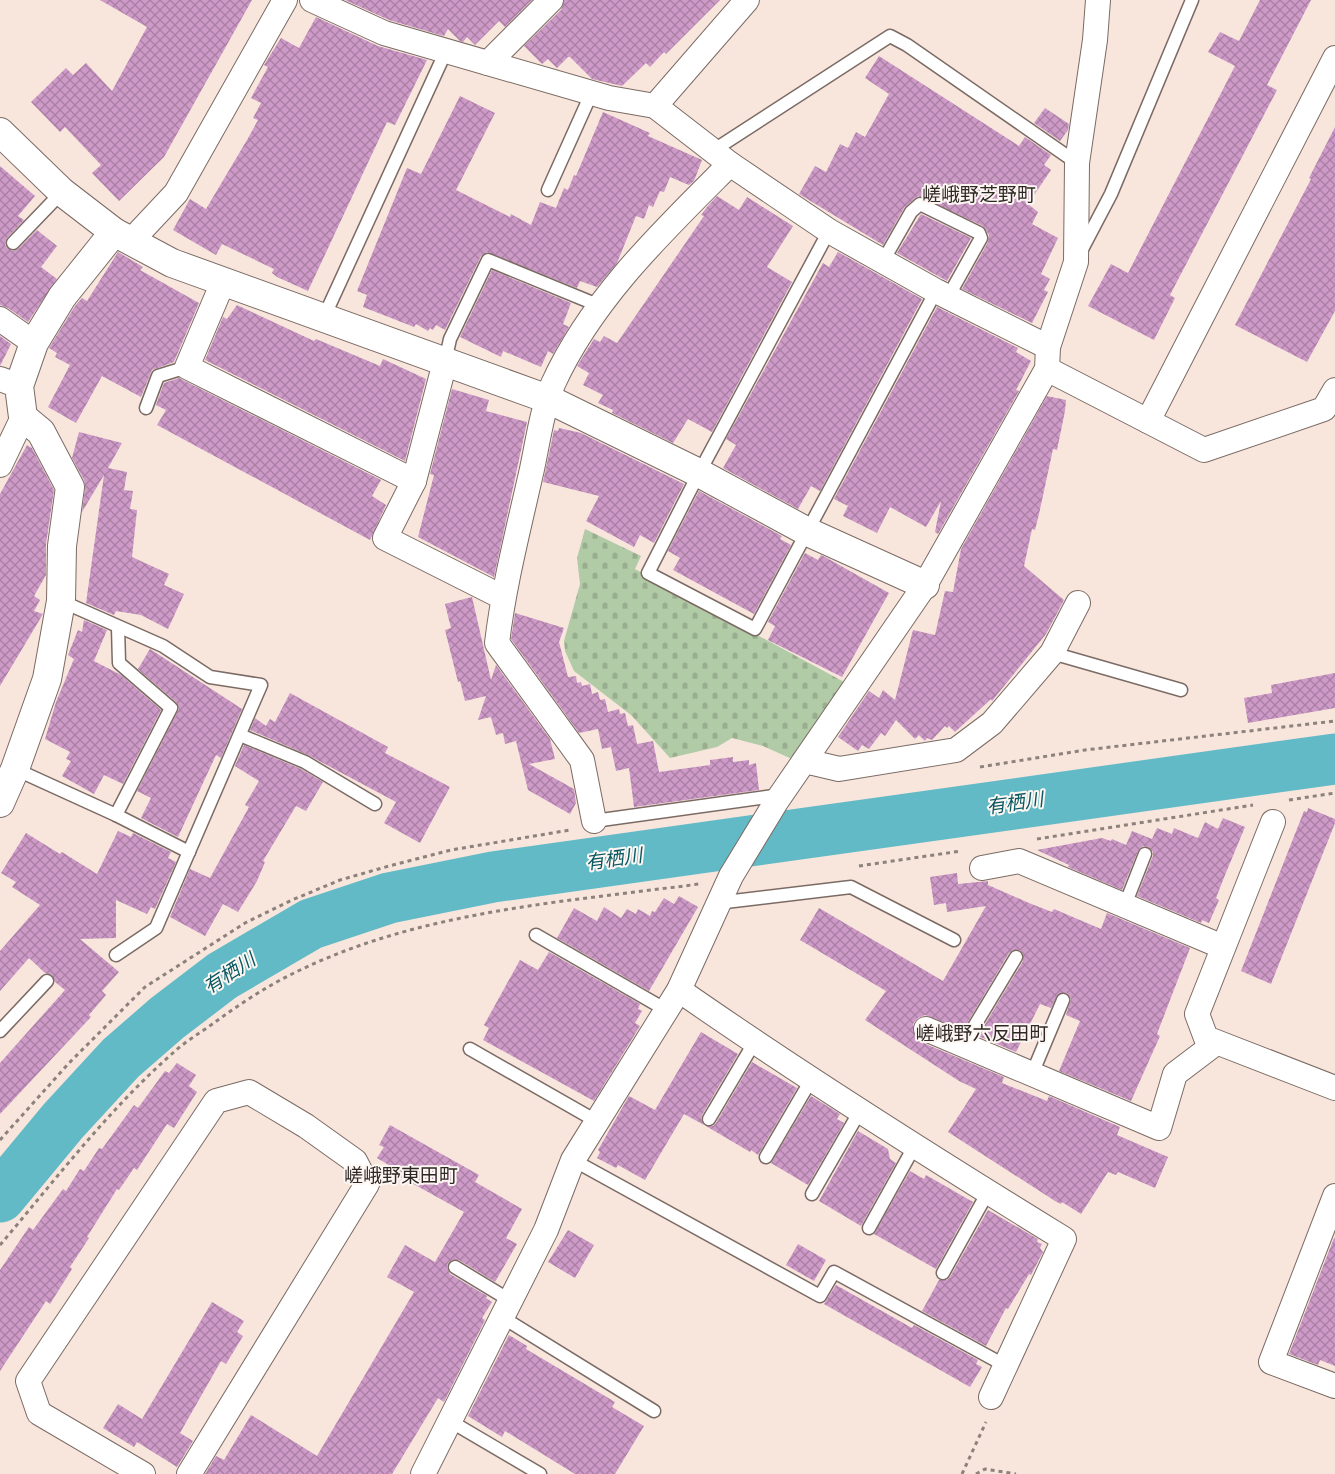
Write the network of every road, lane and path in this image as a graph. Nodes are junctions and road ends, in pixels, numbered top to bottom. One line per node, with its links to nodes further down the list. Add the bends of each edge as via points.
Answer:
1 (285, 0): 18 (street, via 176,193)
2 (312, 0): 7 (street, via 384,33)
3 (551, 0): 9 (street)
4 (747, 0): 11 (street)
5 (1098, 0): 14 (street)
6 (1192, 0): 21 (lane, via 1111,194)
7 (446, 50): 9 (street); 25 (lane)
8 (1335, 58): 36 (street)
9 (488, 62): 10 (street)
10 (592, 92): 11 (street); 15 (lane)
11 (655, 106): 13 (street)
12 (0, 132): 16 (street)
13 (722, 157): 14 (lane, via 890,36); 17 (street); 24 (street)
14 (1077, 163): 21 (street)
15 (548, 190)
16 (62, 192): 18 (street); 19 (lane)
17 (829, 231): 20 (street); 38 (lane)
18 (122, 237): 22 (street, via 172,264); 27 (street, via 62,296)
19 (13, 243)
20 (883, 261): 23 (street); 23 (lane, via 911,212 920,204 979,233 981,238)
21 (1076, 262): 28 (street)
22 (223, 282): 25 (street); 30 (street)
23 (942, 294): 28 (street); 40 (lane)
24 (600, 306): 29 (lane, via 488,260 450,339); 33 (street, via 578,340)
25 (324, 317): 29 (street)
26 (0, 319): 27 (street)
27 (34, 344): 31 (street)
28 (1048, 358): 36 (street); 41 (street)
29 (445, 362): 33 (street); 39 (street)
30 (187, 367): 34 (lane, via 158,376); 39 (street)
31 (10, 383): 35 (street)
32 (1335, 390): 36 (street, via 1324,409 1204,450)
33 (548, 399): 38 (street); 42 (street)
34 (146, 408)
35 (23, 417): 37 (street); 43 (street, via 41,432 70,487 62,546)
36 (1148, 421)
37 (1, 462)
38 (699, 473): 40 (street); 40 (lane, via 648,573 755,629)
39 (414, 481): 42 (street, via 385,538)
40 (808, 532): 41 (street)
41 (925, 585): 50 (street)
42 (502, 597): 57 (street, via 497,643 582,760)
43 (61, 601): 45 (lane); 52 (street, via 47,679)
44 (1078, 603): 46 (street)
45 (118, 628): 49 (lane, via 163,646 210,677 261,685); 56 (lane, via 119,663 171,708)
46 (1052, 653): 47 (lane); 50 (street, via 992,723 956,750 839,769)
47 (1181, 690)
48 (1335, 721): 51 (path, via 1085,750)
49 (240, 735): 55 (lane, via 305,762); 59 (lane)
50 (805, 761): 53 (street)
51 (977, 767)
52 (15, 769): 54 (street); 56 (lane)
53 (779, 799): 57 (lane); 62 (street)
54 (0, 803)
55 (375, 804)
56 (116, 815): 59 (lane)
57 (594, 821): 85 (path, via 568,830 451,850 381,868 300,896 245,923 145,987 75,1056)
58 (1273, 822): 66 (street)
59 (189, 852): 67 (lane, via 156,928)
60 (1146, 854): 63 (lane)
61 (982, 868): 63 (street, via 1019,861)
62 (725, 888): 65 (lane, via 851,887); 70 (street); 93 (path, via 713,883 490,912 405,931 294,973 237,1006 175,1051 95,1132)
63 (1125, 905): 66 (street)
64 (536, 935): 72 (lane)
65 (954, 940)
66 (1223, 947): 76 (street, via 1197,1014 1206,1038)
67 (116, 956)
68 (1016, 957): 77 (lane)
69 (47, 981): 74 (lane)
70 (680, 990): 72 (street); 75 (street)
71 (1063, 1000): 79 (lane)
72 (668, 1011): 84 (street)
73 (926, 1029): 77 (street)
74 (0, 1031)
75 (754, 1043): 80 (street); 83 (lane)
76 (1216, 1043): 79 (street, via 1175,1074 1159,1128); 81 (street)
77 (963, 1044): 79 (street)
78 (470, 1049): 84 (lane)
79 (1032, 1074)
80 (811, 1080): 82 (street); 87 (lane)
81 (1335, 1088)
82 (860, 1111): 86 (street); 90 (lane)
83 (709, 1119)
84 (598, 1122): 88 (street)
85 (0, 1140)
86 (914, 1147): 89 (street); 92 (lane)
87 (766, 1157)
88 (573, 1160): 96 (street, via 546,1230); 97 (lane, via 820,1296 834,1272)
89 (988, 1192): 95 (lane); 97 (street, via 1064,1239)
90 (812, 1194)
91 (1335, 1196): 98 (street, via 1271,1362)
92 (870, 1228)
93 (0, 1245)
94 (455, 1267): 96 (lane)
95 (943, 1273)
96 (506, 1309): 100 (lane); 101 (street)
97 (1006, 1366): 99 (street)
98 (1335, 1386)
99 (991, 1397): 106 (path, via 995,1402)
100 (654, 1411)
101 (450, 1421): 104 (street); 105 (lane)
102 (143, 1474): 103 (street, via 39,1413 28,1380 216,1101 249,1092 306,1126 355,1161 367,1184)
103 (189, 1474)
104 (423, 1474)
105 (540, 1474)
106 (962, 1474)
107 (976, 1474): 108 (path, via 985,1469)
108 (1016, 1474)

